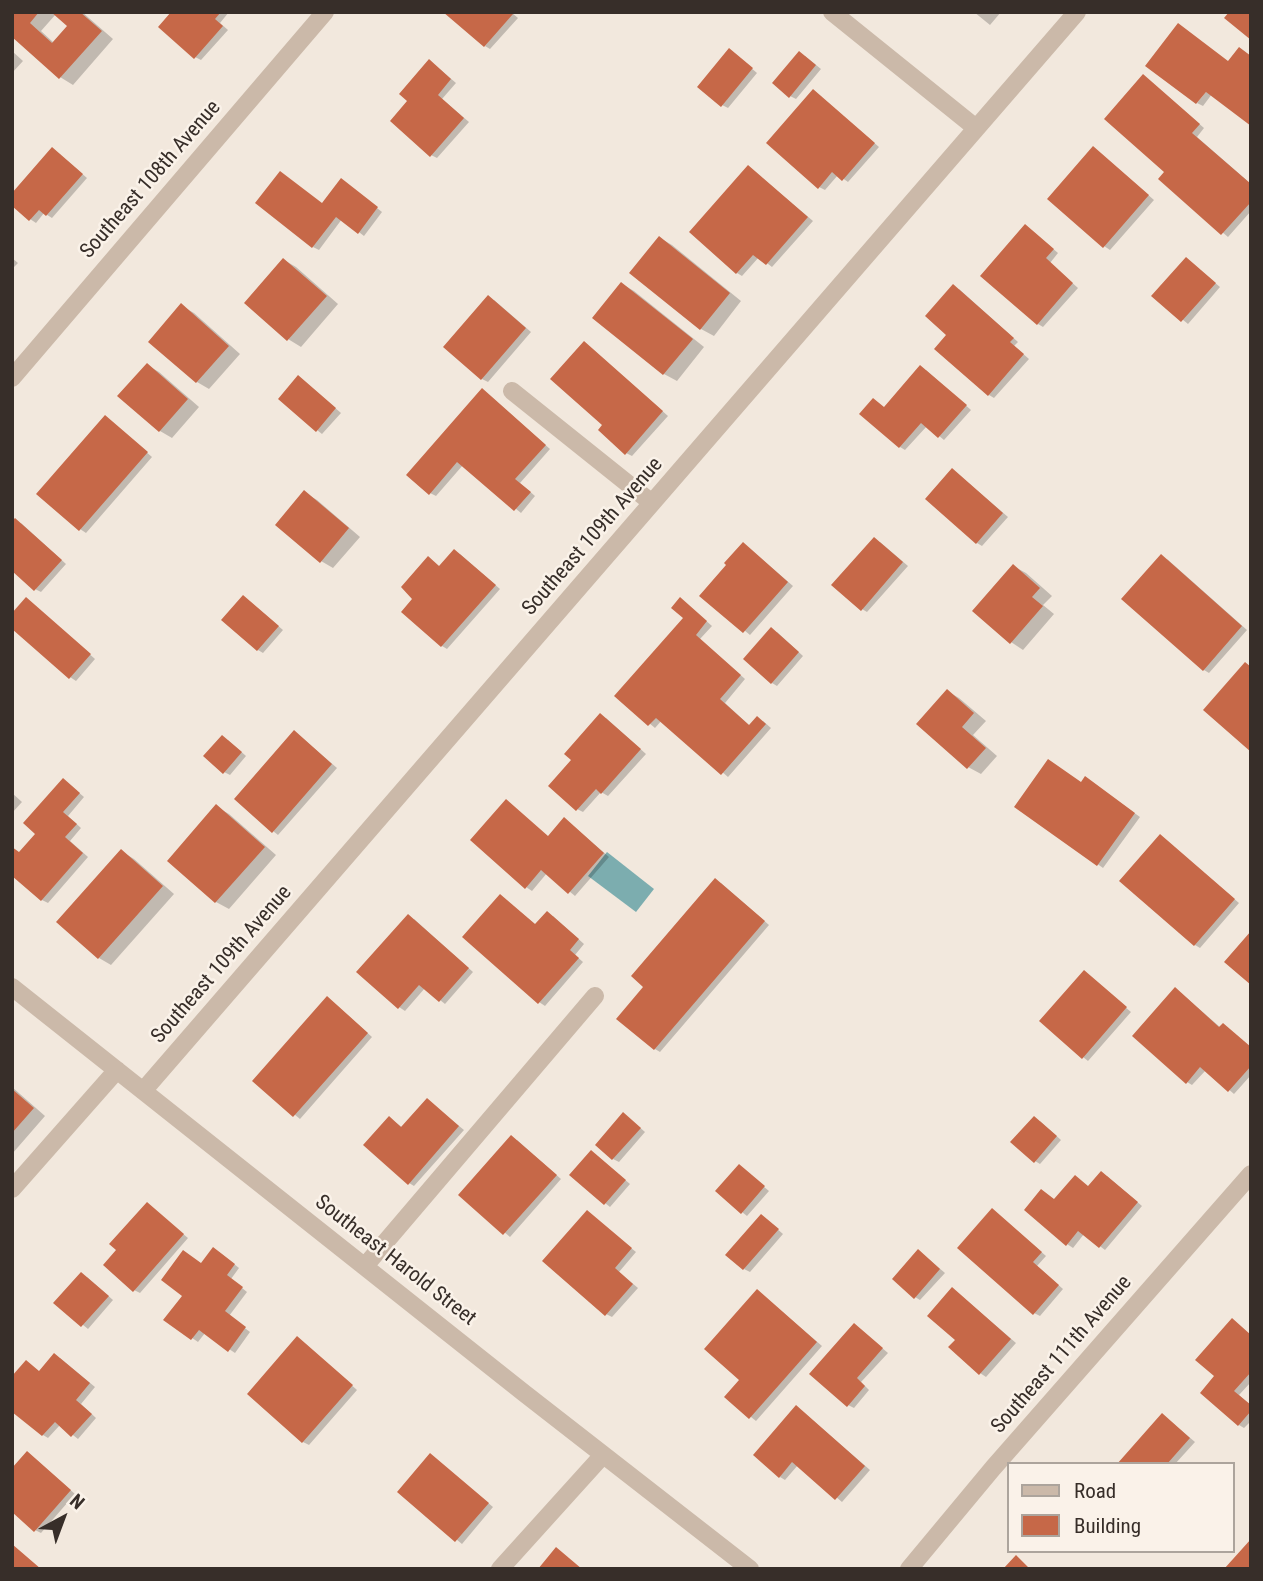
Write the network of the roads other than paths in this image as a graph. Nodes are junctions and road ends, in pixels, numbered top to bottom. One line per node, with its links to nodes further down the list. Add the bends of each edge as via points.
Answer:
1 (325, 12): 5 (street, Southeast 108th Avenue)
2 (832, 12): 4 (street)
3 (1077, 12): 4 (street, Southeast 109th Avenue)
4 (976, 128): 7 (street, Southeast 109th Avenue)
5 (14, 373)
6 (512, 391): 7 (street)
7 (652, 503): 11 (street, Southeast 109th Avenue)
8 (12, 987): 10 (street, Southeast Harold Street)
9 (595, 996): 14 (street)
10 (117, 1070): 11 (street, Southeast Harold Street); 13 (street)
11 (143, 1091): 14 (street, Southeast Harold Street)
12 (1251, 1174): 18 (street, Southeast 111th Avenue)
13 (12, 1189)
14 (365, 1266): 15 (street, Southeast Harold Street)
15 (603, 1455): 16 (street); 17 (street, Southeast Harold Street)
16 (500, 1569)
17 (750, 1569)
18 (909, 1569)

